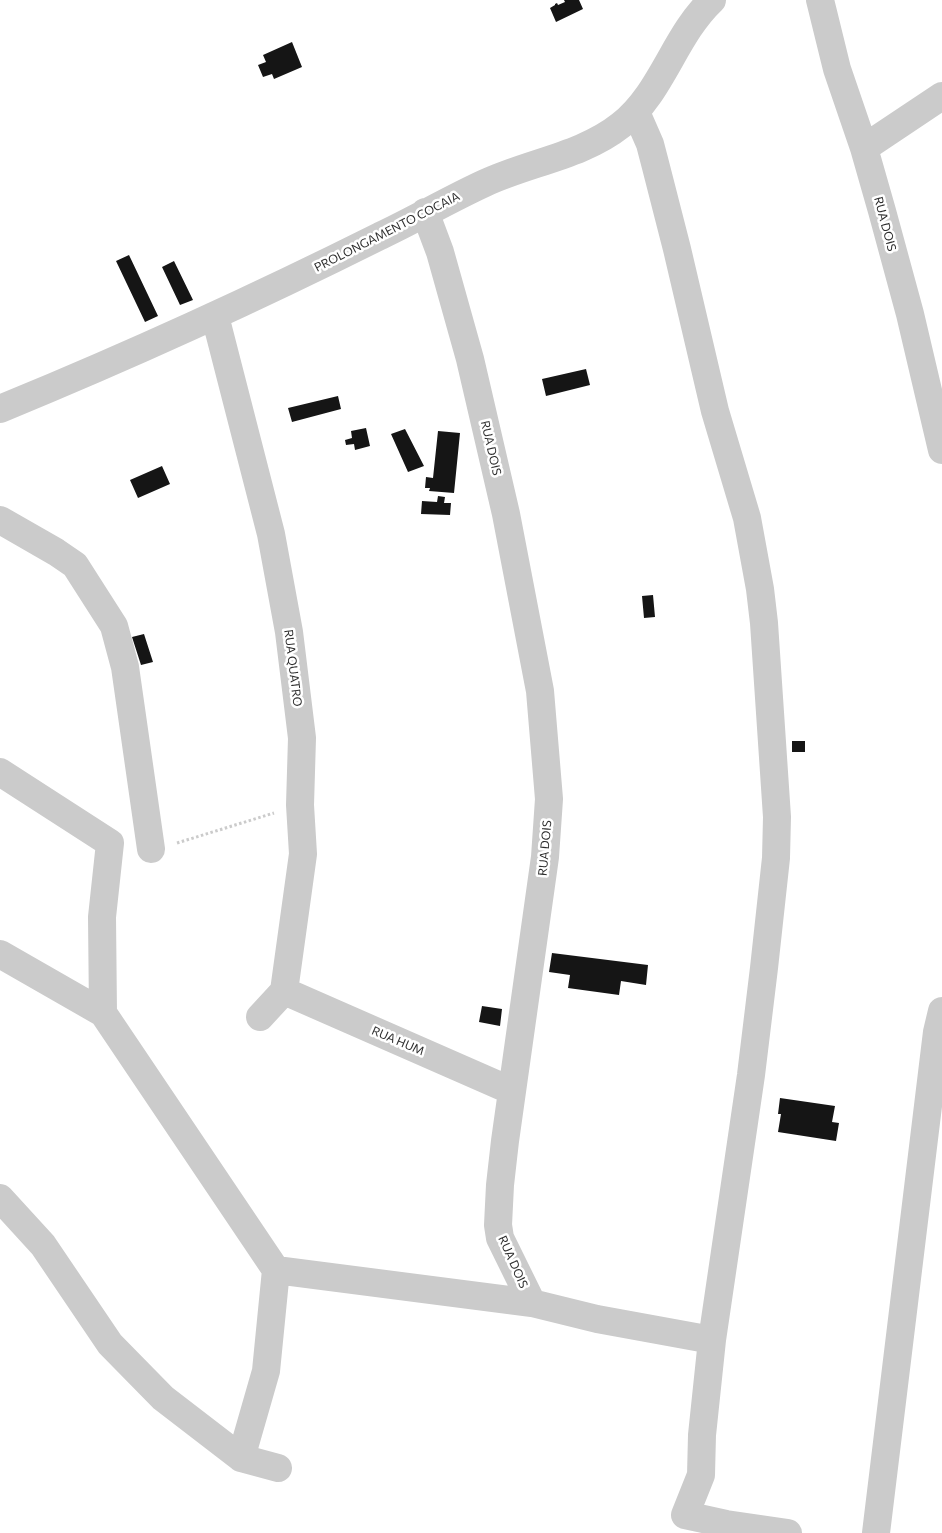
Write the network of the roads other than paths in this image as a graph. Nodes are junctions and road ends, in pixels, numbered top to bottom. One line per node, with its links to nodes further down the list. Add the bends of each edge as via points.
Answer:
1 (712, 0): 4 (street, PROLONGAMENTO COCAIA, via 688,29)
2 (820, 0): 5 (street, RUA DOIS, via 835,60)
3 (942, 96): 5 (street)
4 (636, 112): 6 (street, PROLONGAMENTO COCAIA, via 619,126 580,148 488,182); 22 (street, via 650,144 714,411 746,518 763,615 774,762 777,817 771,907 751,1075)
5 (864, 148): 9 (street, RUA DOIS, via 910,314)
6 (425, 212): 7 (street, PROLONGAMENTO COCAIA); 18 (street, RUA DOIS, via 440,252 472,368 506,514 540,691 549,799 547,838)
7 (215, 316): 8 (street, PROLONGAMENTO COCAIA); 14 (street, RUA QUATRO, via 271,534 290,632 302,738 300,805 303,854)
8 (5, 406)
9 (942, 450)
10 (0, 520): 12 (street, via 75,565 114,626 125,667)
11 (0, 772): 16 (street, via 110,843 102,918)
12 (151, 850)
13 (0, 954): 16 (street)
14 (284, 991): 17 (street); 18 (street, RUA HUM)
15 (942, 1010): 27 (street)
16 (103, 1012): 20 (street)
17 (260, 1017)
18 (512, 1091): 21 (street, RUA DOIS, via 498,1226 500,1238)
19 (0, 1198): 23 (street, via 43,1245 110,1344 164,1398)
20 (276, 1270): 21 (street); 23 (street, via 266,1371)
21 (532, 1303): 22 (street, RUA DOIS, via 597,1319)
22 (712, 1340): 25 (street, via 701,1475)
23 (241, 1458): 24 (street)
24 (278, 1468)
25 (682, 1524): 26 (street, via 726,1524)
26 (788, 1533)
27 (876, 1533)

